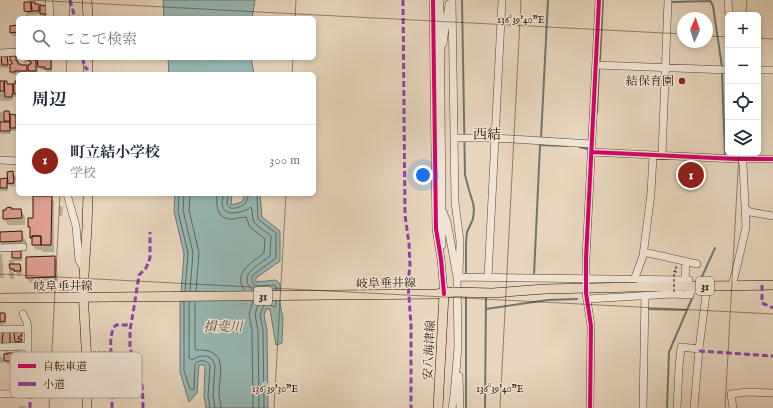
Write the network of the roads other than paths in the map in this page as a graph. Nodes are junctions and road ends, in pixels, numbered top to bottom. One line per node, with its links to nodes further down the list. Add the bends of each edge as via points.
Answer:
1 (49, 0): 11 (street)
2 (87, 0): 12 (main road)
3 (433, 0): 42 (street, via 436,229)
4 (440, 0): 15 (street)
5 (451, 0): 15 (street); 23 (street)
6 (502, 0): 24 (street)
7 (599, 0): 17 (street)
8 (668, 0): 18 (street)
9 (728, 0): 10 (street)
10 (729, 12)
11 (50, 16)
12 (88, 16)
13 (16, 52): 14 (street)
14 (0, 53)
15 (440, 53): 37 (street)
16 (88, 60): 22 (main road)
17 (596, 65): 18 (street); 25 (street)
18 (665, 67): 19 (street); 28 (street)
19 (725, 70)
20 (761, 70): 21 (street)
21 (773, 70)
22 (88, 72)
23 (454, 138): 24 (street); 46 (street, via 455,202 460,240)
24 (494, 138): 25 (street); 47 (street)
25 (592, 144): 26 (street)
26 (592, 152): 27 (street); 48 (street)
27 (653, 156): 28 (street); 41 (street)
28 (662, 156): 29 (street)
29 (725, 156)
30 (741, 156): 31 (street); 36 (street)
31 (773, 159)
32 (0, 160): 33 (street)
33 (16, 161)
34 (68, 196): 45 (street, via 76,226 79,260)
35 (88, 196): 45 (main road)
36 (746, 209): 38 (street); 52 (street, via 746,227)
37 (442, 210): 42 (street); 46 (street, via 447,222)
38 (773, 216)
39 (23, 247): 40 (street)
40 (0, 248)
41 (644, 252): 43 (street); 49 (street)
42 (441, 259): 54 (street)
43 (686, 262): 44 (street); 50 (street)
44 (697, 264)
45 (84, 268): 57 (main road)
46 (457, 277): 47 (street); 64 (street)
47 (488, 277): 48 (street)
48 (586, 278): 49 (street); 58 (street)
49 (636, 283): 50 (main road, 岐阜垂井線 / 31); 54 (main road, 岐阜垂井線 / 31, bridge)
50 (687, 283): 53 (main road, 岐阜垂井線 / 31)
51 (773, 285): 52 (main road, 岐阜垂井線 / 31)
52 (732, 286): 53 (main road, 岐阜垂井線 / 31)
53 (707, 288): 55 (street, via 690,290 690,295); 65 (street)
54 (440, 294): 57 (main road, 岐阜垂井線 / 31); 73 (main road, 安八海津線)
55 (645, 296): 58 (street); 77 (street)
56 (0, 298): 57 (main road, 岐阜垂井線 / 31)
57 (86, 298): 67 (main road)
58 (587, 299): 76 (street, via 591,326)
59 (23, 314): 61 (street)
60 (0, 329): 61 (street)
61 (28, 329): 62 (street)
62 (28, 346): 63 (street); 66 (street)
63 (0, 347)
64 (458, 347): 74 (street); 75 (street)
65 (699, 349): 78 (street, via 681,347); 79 (street)
66 (28, 352)
67 (86, 352)
68 (773, 393): 80 (street, via 731,394)
69 (0, 394): 70 (street)
70 (10, 394)
71 (87, 398): 72 (main road)
72 (87, 408)
73 (438, 408)
74 (452, 408)
75 (460, 408)
76 (590, 408)
77 (643, 408)
78 (678, 408)
79 (694, 408)
80 (733, 408)

